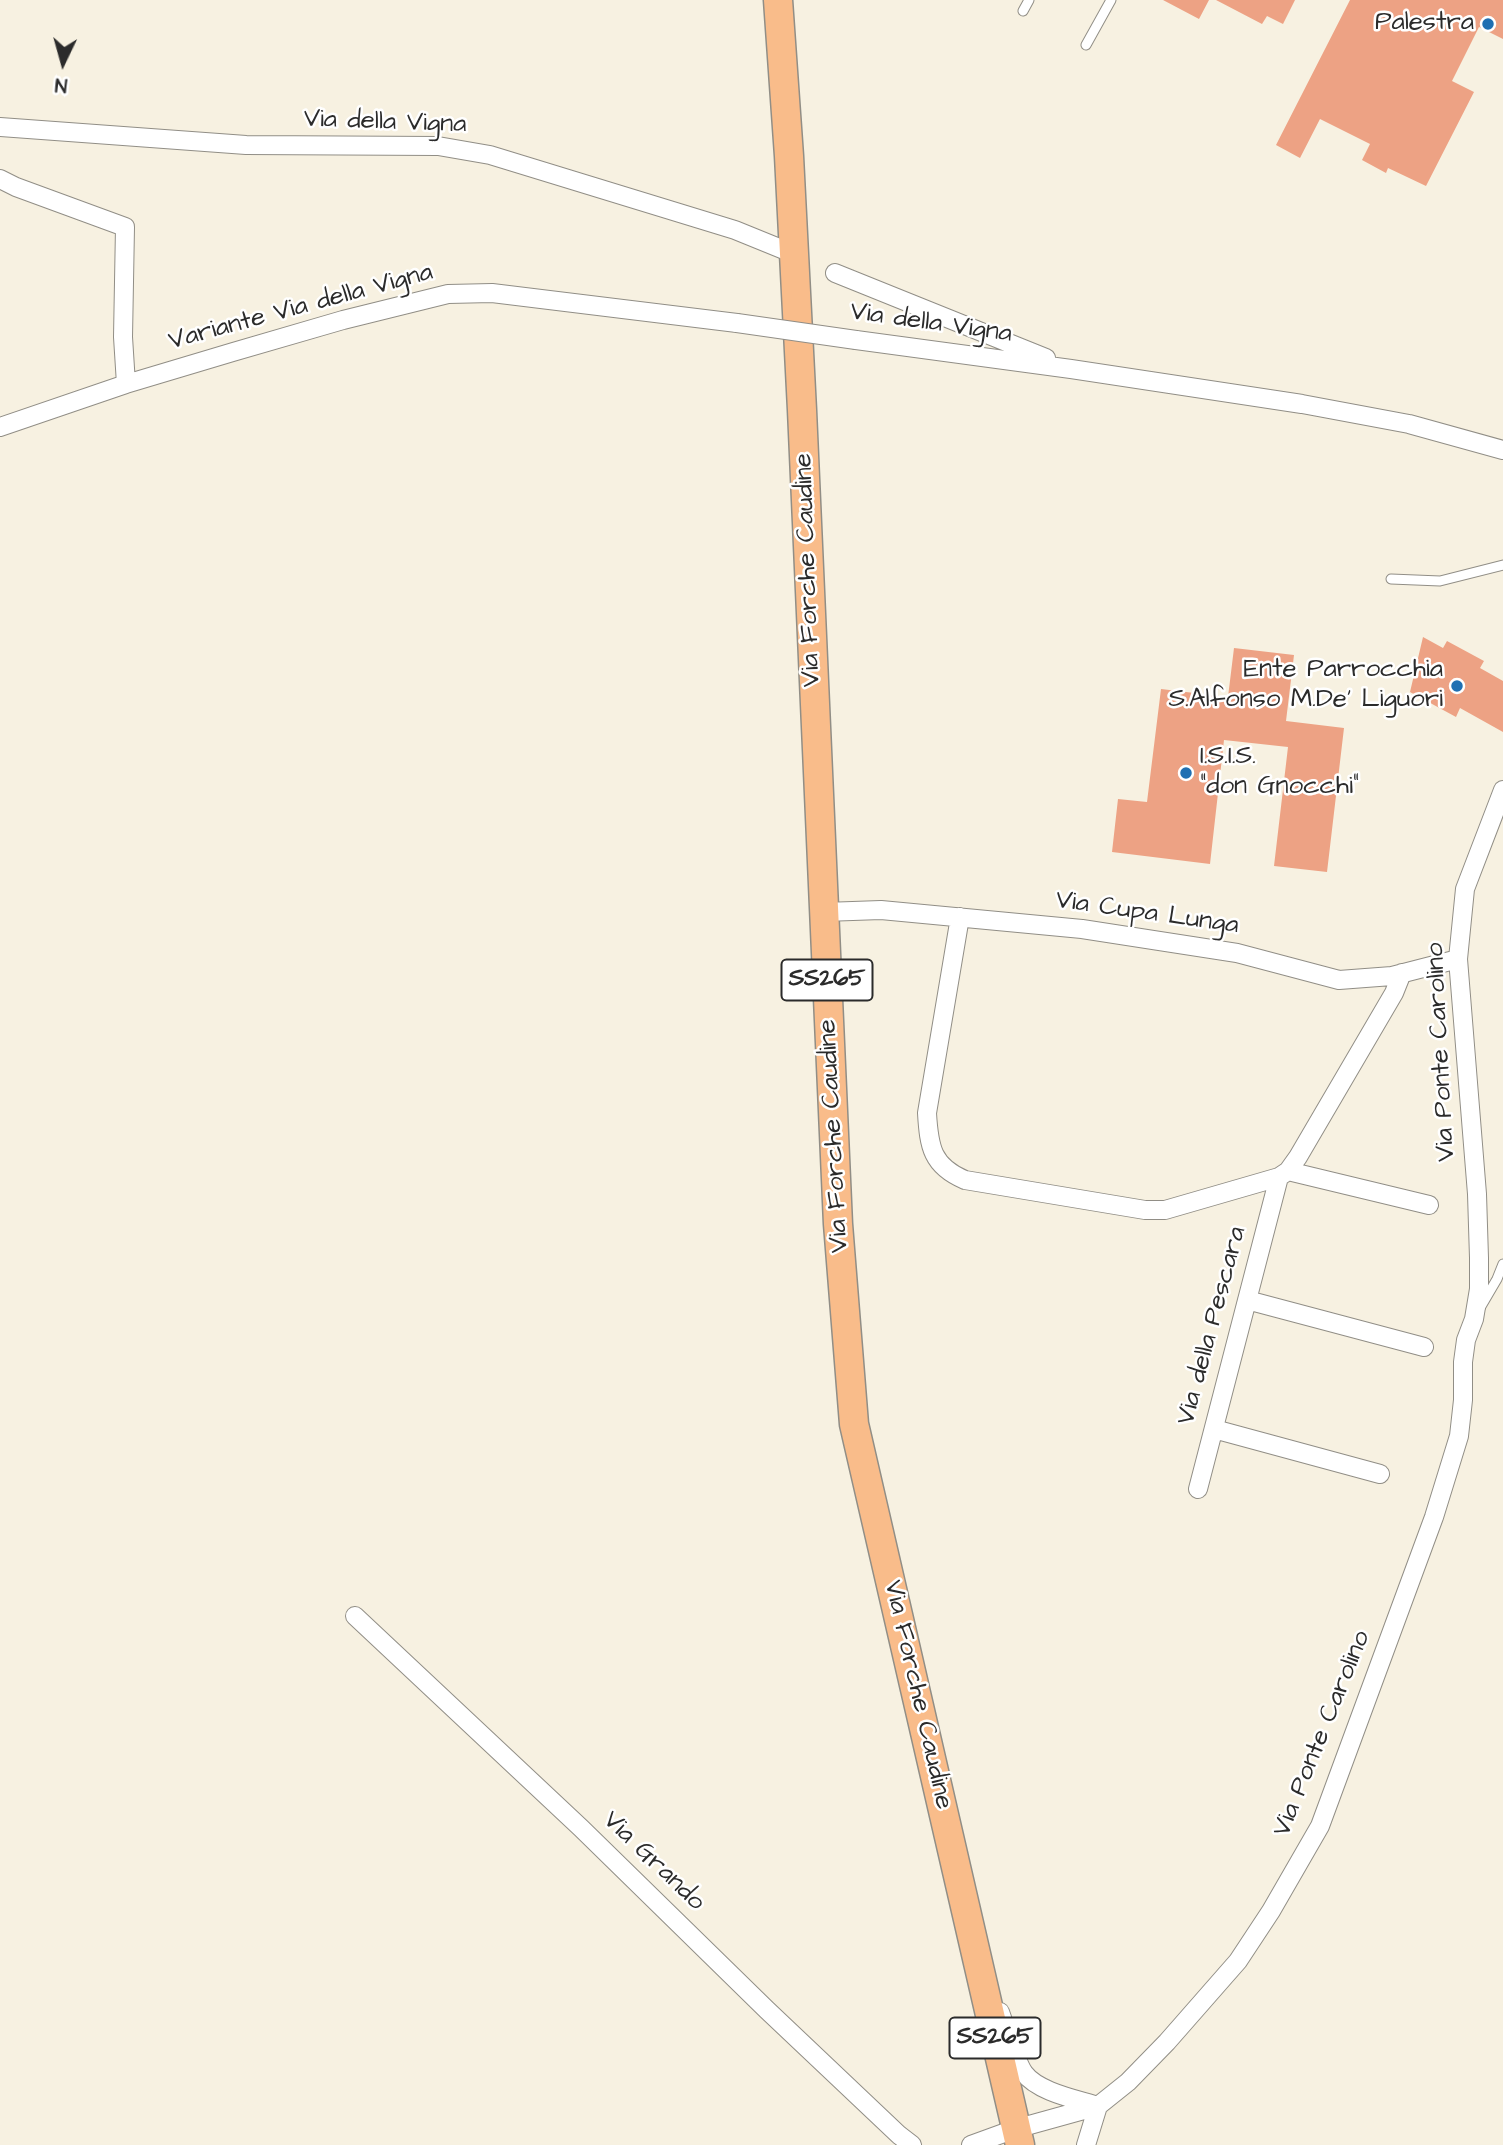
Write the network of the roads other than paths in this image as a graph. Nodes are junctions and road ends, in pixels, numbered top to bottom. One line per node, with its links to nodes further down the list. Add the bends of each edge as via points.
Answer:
1 (778, 0): 8 (main road, Via Forche Caudine / SS265)
2 (1029, 0): 4 (lane)
3 (1111, 0): 5 (lane)
4 (1023, 11)
5 (1086, 45)
6 (0, 127): 8 (street, Via della Vigna, via 246,145 438,146 490,155 735,230)
7 (0, 179): 12 (street, via 125,227)
8 (794, 254): 18 (main road, Via Forche Caudine / SS265)
9 (835, 273): 11 (street, Via della Vigna)
10 (492, 293): 11 (street, Via della Vigna, bridge); 12 (street, Variante Via della Vigna, via 421,299)
11 (1071, 369): 14 (street, Via della Vigna, via 1409,424)
12 (127, 384): 13 (street, Variante Via della Vigna)
13 (0, 427)
14 (1503, 450)
15 (1503, 565): 16 (lane, via 1440,581)
16 (1391, 579)
17 (1503, 790): 20 (street, Via Ponte Carolino, via 1465,889)
18 (824, 912): 19 (street, Via Cupa Lunga, via 881,910); 32 (main road, Via Forche Caudine / SS265, via 838,1224 854,1424)
19 (960, 917): 21 (street, Via Cupa Lunga, via 1082,929 1237,953 1339,979); 22 (street, Via della Pescara, via 927,1113 929,1145 943,1168 965,1180 1145,1210 1165,1210)
20 (1458, 959): 21 (street, Via Cupa Lunga); 26 (street, Via Ponte Carolino, via 1477,1194 1479,1289)
21 (1402, 973): 22 (street, Via della Pescara)
22 (1284, 1174): 23 (street); 25 (street, Via della Pescara)
23 (1429, 1205)
24 (1503, 1264): 26 (lane, Via Ponte Carolino)
25 (1247, 1300): 27 (street); 28 (street, Via della Pescara)
26 (1474, 1319): 33 (street, Via Ponte Carolino, via 1462,1362 1459,1436 1434,1517 1320,1826 1238,1961 1167,2042)
27 (1424, 1347)
28 (1214, 1429): 29 (street); 30 (street, Via della Pescara)
29 (1380, 1474)
30 (1198, 1489)
31 (355, 1616): 35 (street, Via Grando)
32 (974, 1947): 33 (street, via 1023,2073 1051,2091); 34 (main road, Via Forche Caudine / SS265)
33 (1098, 2106): 34 (street, Via Ponte Carolino); 37 (street)
34 (1018, 2137): 36 (street)
35 (912, 2145)
36 (971, 2145)
37 (1086, 2145)

